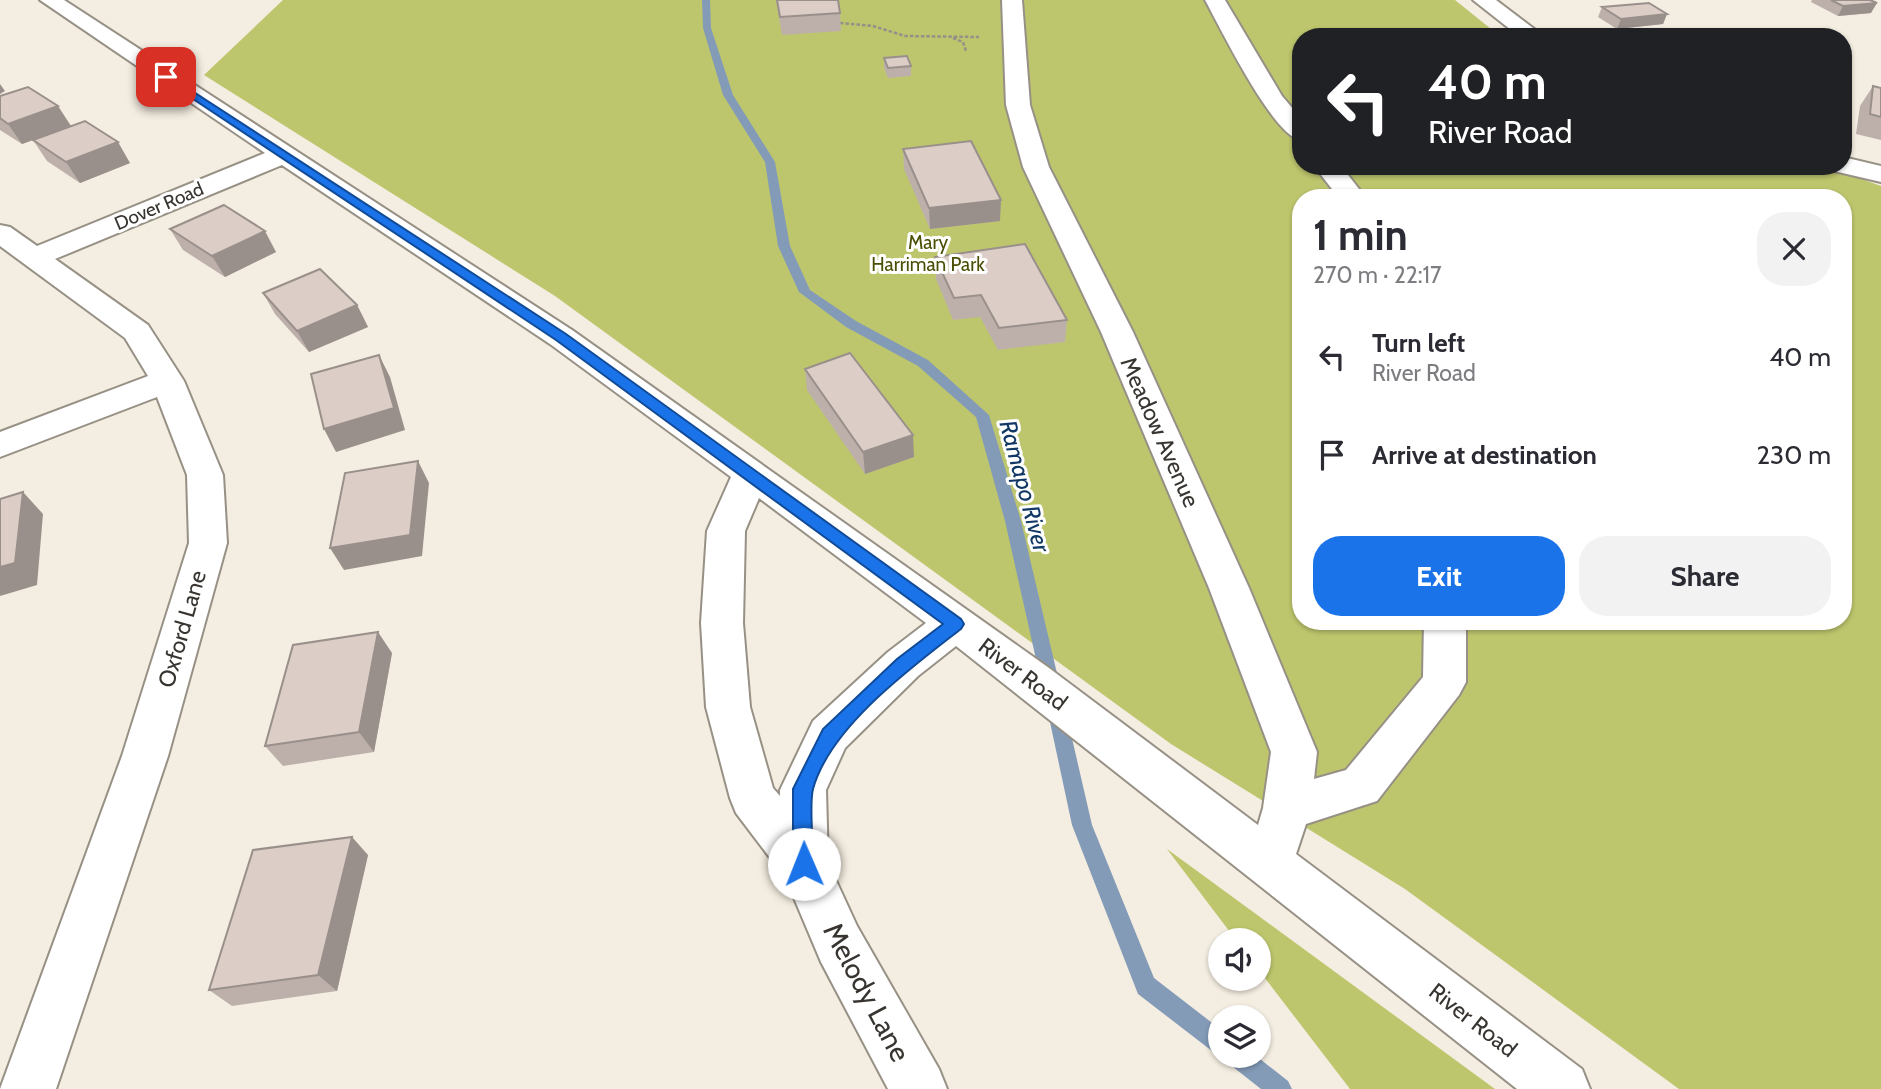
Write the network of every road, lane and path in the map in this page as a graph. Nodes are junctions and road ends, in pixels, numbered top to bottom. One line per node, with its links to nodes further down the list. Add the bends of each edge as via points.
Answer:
1 (50, 0): 11 (street, River Road)
2 (1012, 0): 23 (street, Meadow Avenue, via 1018,104 1036,167 1117,332 1229,588 1289,739 1294,752)
3 (1215, 0): 10 (street, via 1272,99)
4 (1483, 0): 6 (street)
5 (840, 23): 7 (path, via 873,26 894,35)
6 (1522, 28)
7 (947, 37): 8 (path); 9 (path, via 963,42)
8 (987, 37)
9 (966, 51)
10 (1292, 123)
11 (283, 155): 17 (street, Dover Road); 20 (street, River Road, via 561,337)
12 (1852, 168): 13 (street)
13 (1881, 174)
14 (1334, 175): 15 (street)
15 (1346, 189)
16 (0, 233): 17 (street, Oxford Lane)
17 (35, 257): 18 (street, Oxford Lane, via 137,332)
18 (167, 381): 19 (street); 26 (street, Oxford Lane, via 205,475 208,543 145,756)
19 (0, 446)
20 (751, 473): 21 (street, River Road); 25 (street, via 726,531 722,622 728,707 753,798)
21 (955, 624): 24 (street, River Road); 25 (street, Melody Lane, via 904,664 830,735 803,789)
22 (1445, 630): 23 (street, via 1444,682 1362,786)
23 (1287, 808): 24 (street, Meadow Avenue)
24 (1269, 863): 28 (street, River Road)
25 (804, 864): 27 (street, Melody Lane, via 839,944)
26 (28, 1089)
27 (919, 1089)
28 (1562, 1089)

